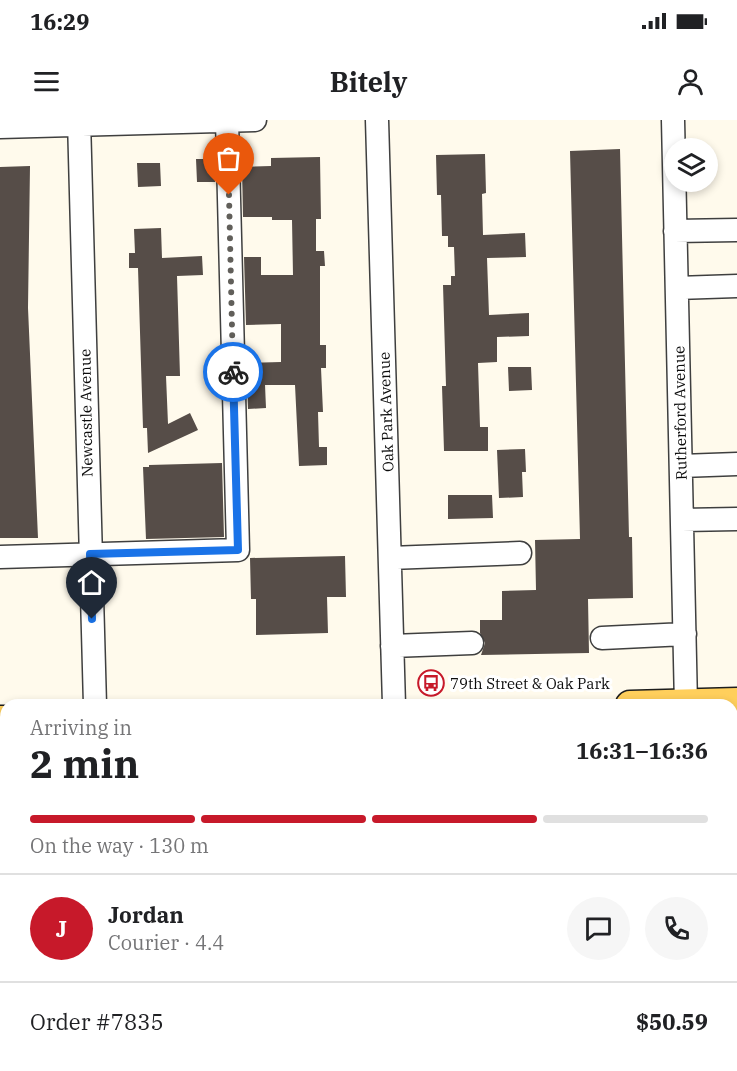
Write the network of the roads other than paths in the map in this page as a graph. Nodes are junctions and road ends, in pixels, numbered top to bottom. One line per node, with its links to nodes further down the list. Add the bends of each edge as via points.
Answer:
1 (227, 120): 2 (street); 5 (street); 16 (street, via 238,550)
2 (255, 120)
3 (377, 120): 18 (street, Oak Park Avenue)
4 (673, 120): 8 (street, Rutherford Avenue)
5 (79, 122): 6 (street); 16 (street, Newcastle Avenue)
6 (0, 127)
7 (737, 230): 8 (street)
8 (675, 231): 10 (street, Rutherford Avenue)
9 (737, 286): 10 (street)
10 (677, 288): 12 (street, Rutherford Avenue)
11 (737, 464): 12 (street)
12 (681, 466): 14 (street, Rutherford Avenue)
13 (737, 519): 14 (street)
14 (682, 520): 19 (street, Rutherford Avenue)
15 (520, 553): 18 (street)
16 (90, 554): 17 (street); 23 (street, Newcastle Avenue)
17 (0, 557)
18 (390, 558): 22 (street, Oak Park Avenue)
19 (685, 634): 20 (street); 25 (street, Rutherford Avenue)
20 (602, 638)
21 (472, 643): 22 (street)
22 (392, 645): 24 (street, Oak Park Avenue)
23 (95, 699)
24 (394, 699)
25 (686, 699)

